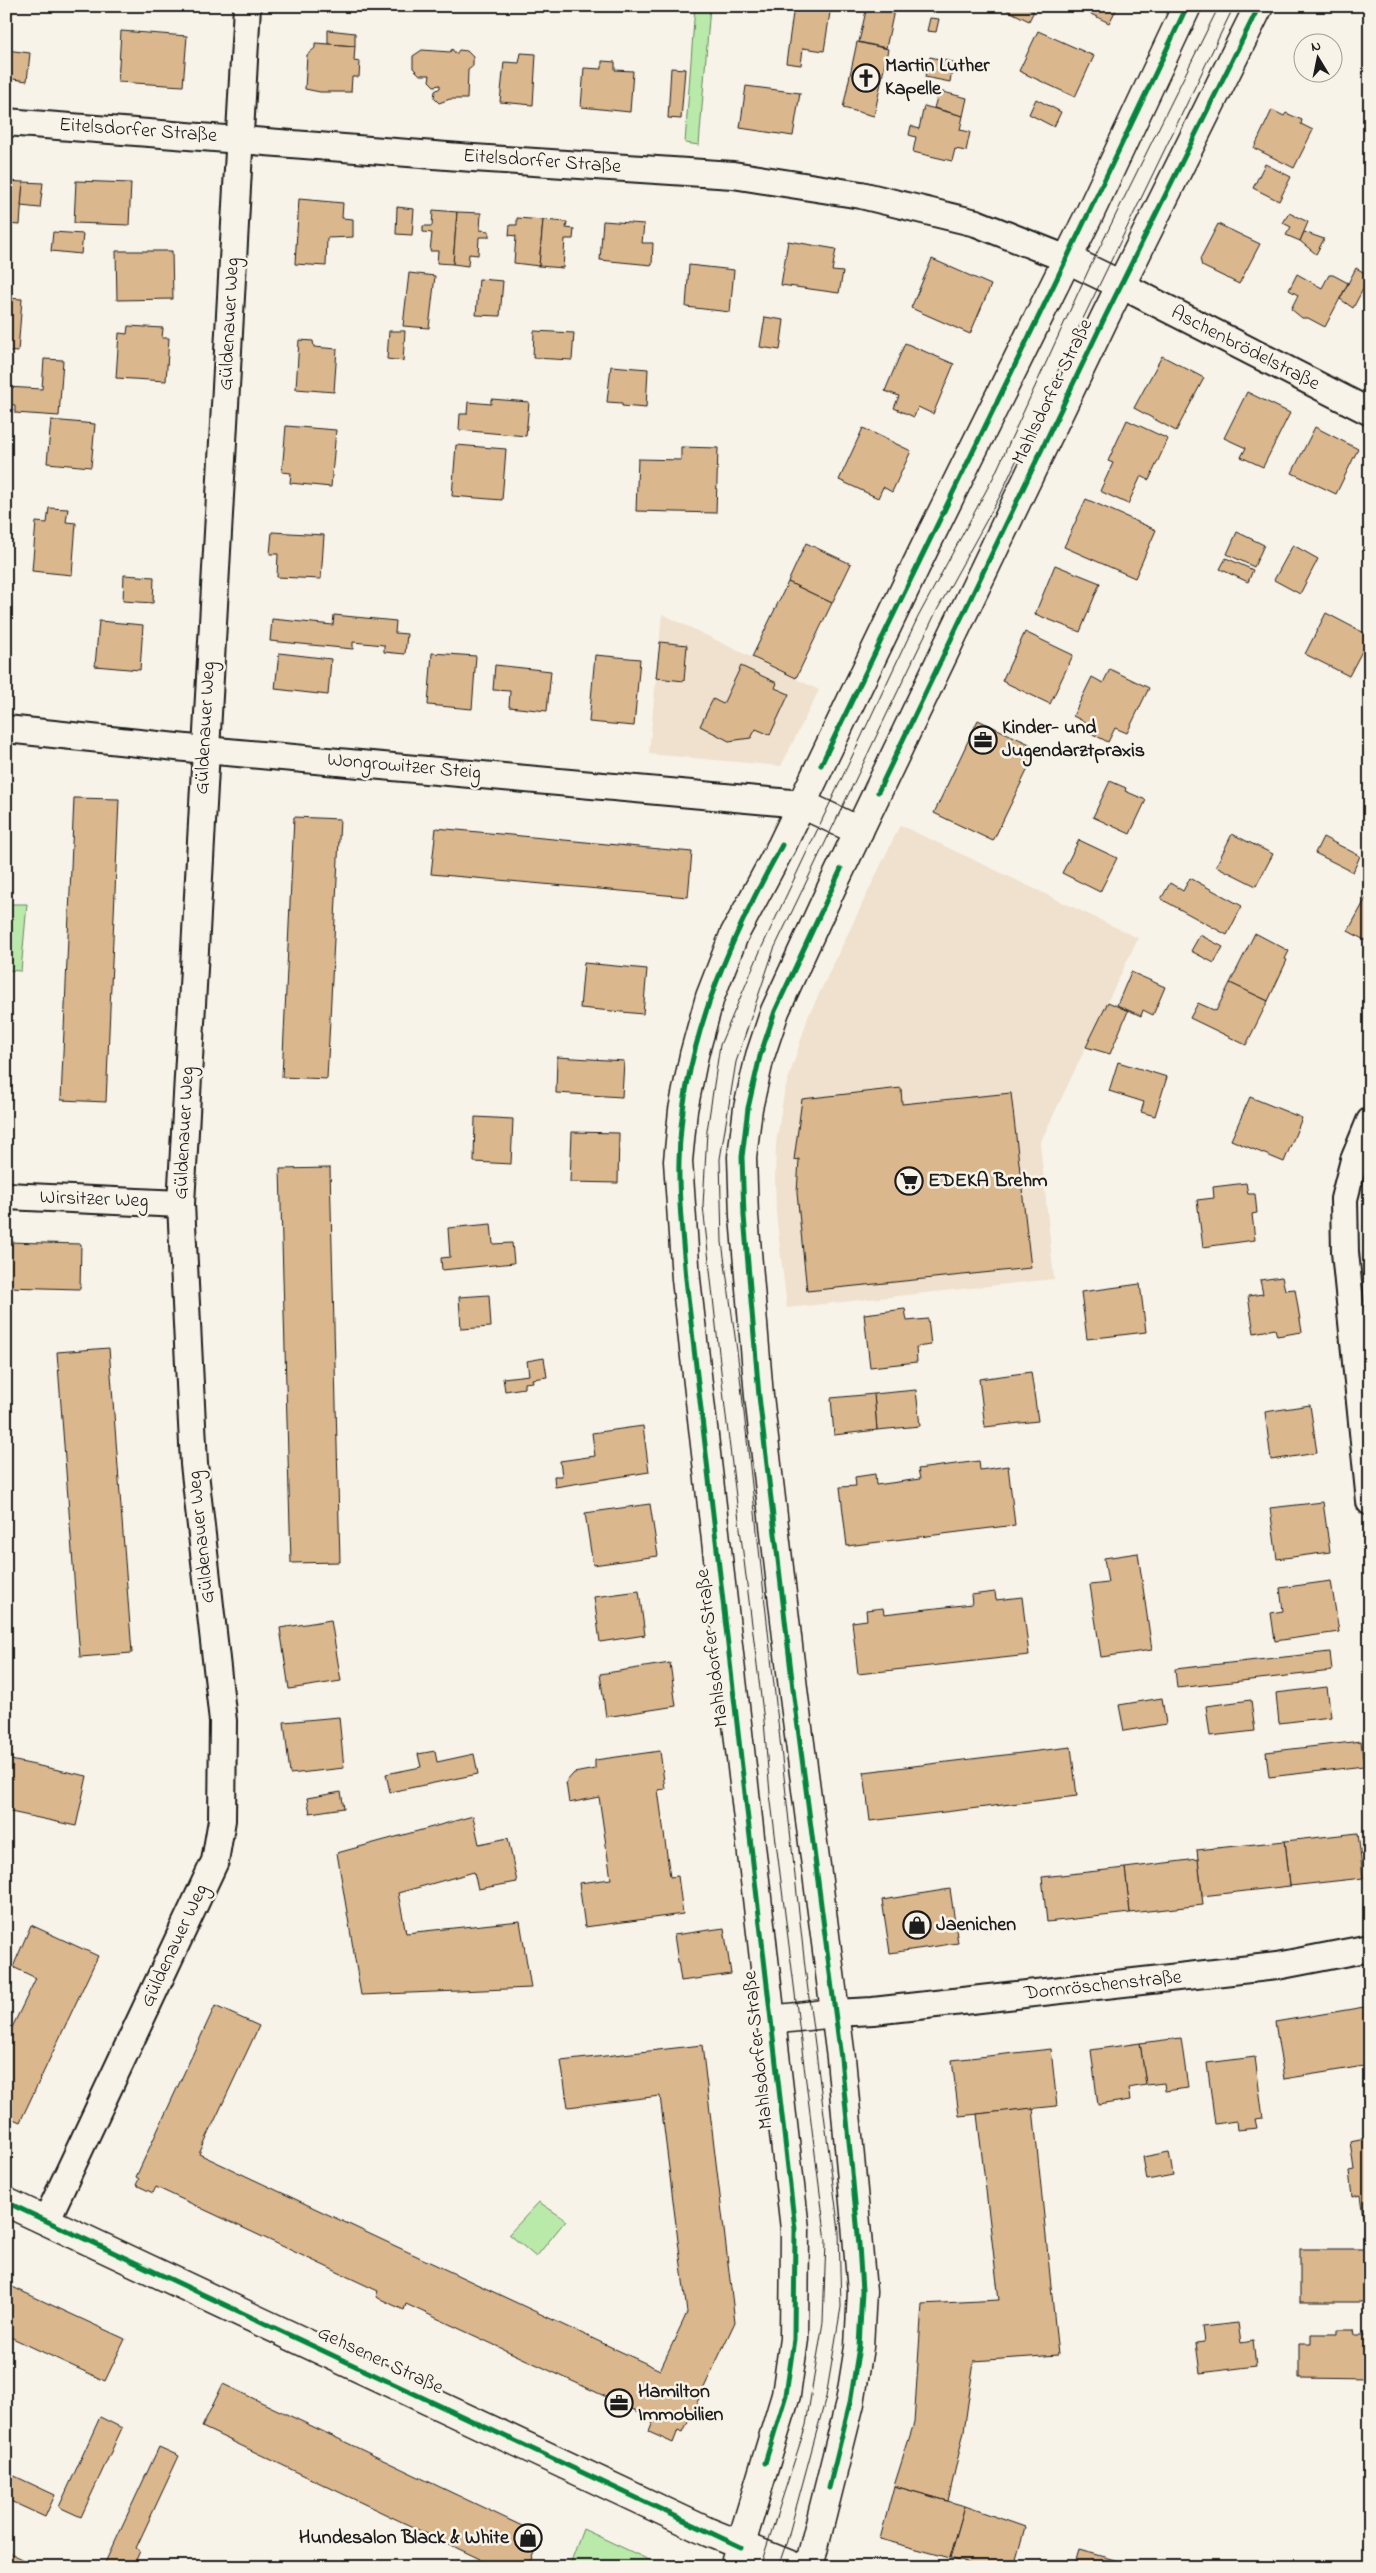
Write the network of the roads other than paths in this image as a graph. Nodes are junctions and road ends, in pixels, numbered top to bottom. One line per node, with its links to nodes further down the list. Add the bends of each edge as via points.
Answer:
1 (247, 6): 5 (street, Güldenauer Weg)
2 (1187, 6): 6 (main road, Mahlsdorfer Straße)
3 (1259, 6): 7 (main road, Mahlsdorfer Straße)
4 (6, 122): 5 (street, Eitelsdorfer Straße)
5 (240, 139): 6 (street, Eitelsdorfer Straße, via 732,175 880,199 976,224); 10 (street, Güldenauer Weg)
6 (1067, 258): 7 (main road); 11 (main road, Mahlsdorfer Straße)
7 (1121, 285): 8 (street, Aschenbrödelstraße); 12 (main road, Mahlsdorfer Straße)
8 (1370, 412)
9 (6, 729): 10 (street, Wongrowitzer Steig)
10 (205, 750): 11 (street, Wongrowitzer Steig); 15 (street, Güldenauer Weg)
11 (802, 804): 12 (main road); 20 (main road, Mahlsdorfer Straße, via 734,935 710,997 694,1055 678,1161 686,1279)
12 (859, 831): 19 (main road, Mahlsdorfer Straße, via 775,1011 748,1108 742,1157 760,1396 794,1697)
13 (1370, 1121): 16 (street, via 1354,1160 1344,1199 1345,1252)
14 (6, 1196): 15 (street, Wirsitzer Weg)
15 (181, 1204): 22 (street, Güldenauer Weg, via 194,1464 223,1722 222,1820 215,1861)
16 (1364, 1382): 17 (street)
17 (1370, 1502)
18 (1370, 1948): 19 (street, Dornröschenstraße, via 1276,1966)
19 (835, 2013): 20 (main road); 25 (main road, Mahlsdorfer Straße, via 862,2291 859,2348 850,2403)
20 (770, 2020): 23 (main road, Mahlsdorfer Straße, via 795,2229 794,2339 786,2395)
21 (6, 2202): 22 (main road, Gehsener Straße)
22 (46, 2220): 23 (main road, Gehsener Straße)
23 (738, 2557): 24 (main road, Gehsener Straße)
24 (795, 2567)
25 (809, 2567)

